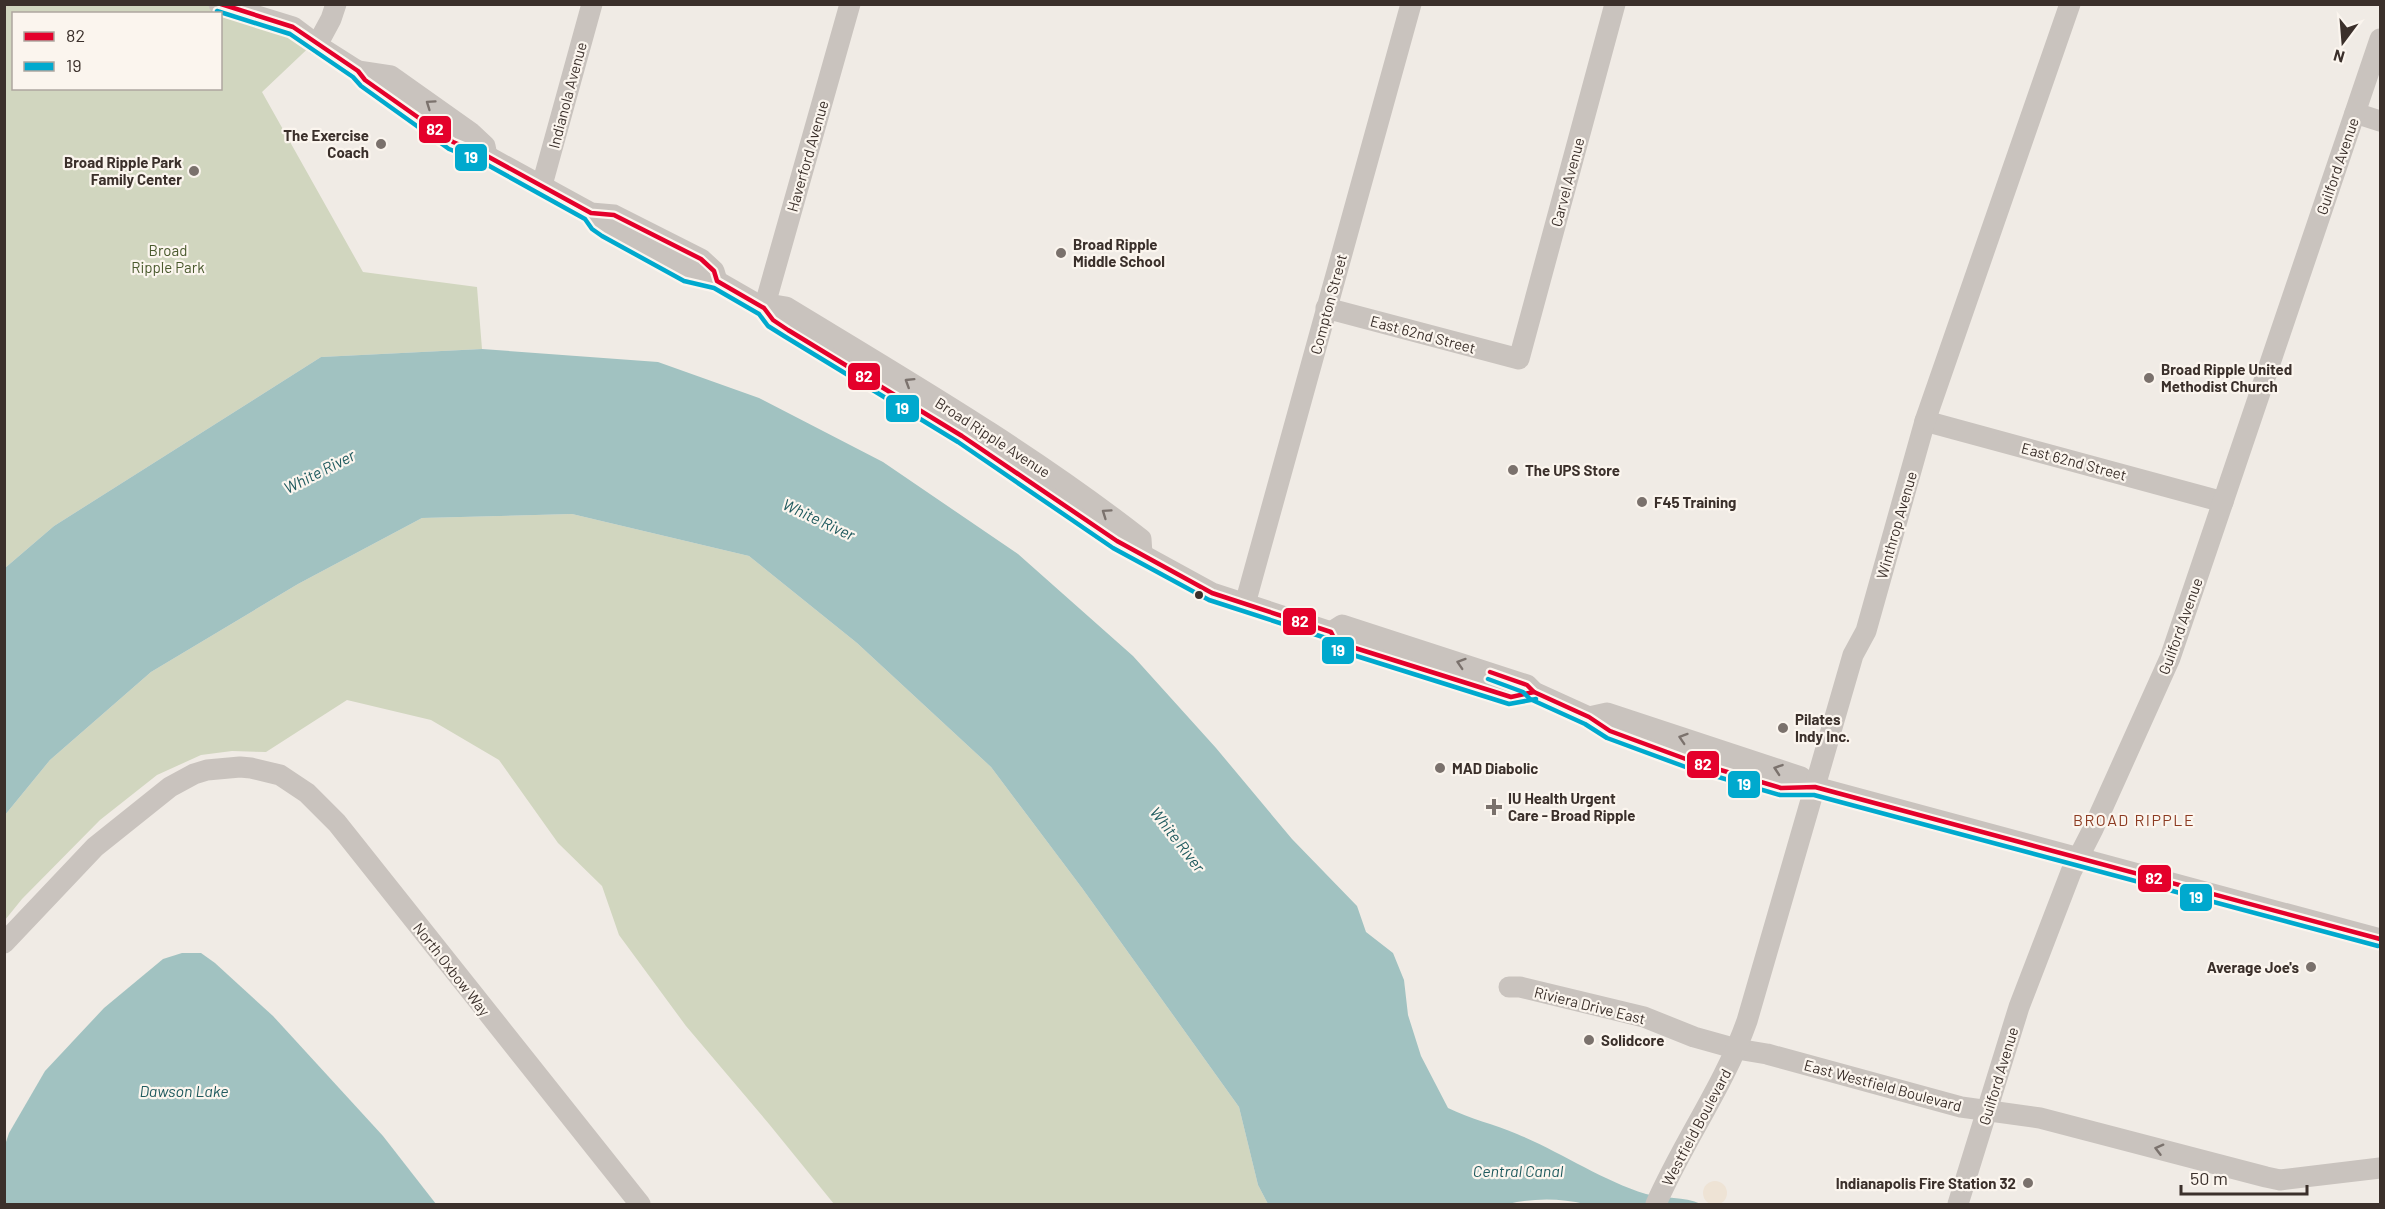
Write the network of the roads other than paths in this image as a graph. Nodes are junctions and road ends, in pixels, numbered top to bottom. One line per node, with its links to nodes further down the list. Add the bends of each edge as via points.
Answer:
1 (219, 4): 9 (street, Broad Ripple Avenue, via 293,27)
2 (336, 4): 9 (street)
3 (592, 4): 12 (street, Indianola Avenue)
4 (850, 4): 13 (street, Haverford Avenue)
5 (1411, 4): 14 (street, Compton Street)
6 (1615, 4): 15 (street, Carvel Avenue)
7 (2070, 4): 16 (street, Winthrop Avenue)
8 (2380, 39): 10 (street, Guilford Avenue)
9 (317, 45): 12 (street, Broad Ripple Avenue, via 445,137)
10 (2355, 113): 11 (street); 17 (street, Guilford Avenue)
11 (2380, 121)
12 (542, 185): 13 (street, Broad Ripple Avenue, via 591,213 597,224 636,246 687,274 717,281)
13 (764, 308): 18 (street, Broad Ripple Avenue, via 788,330 962,436 1117,542 1200,588)
14 (1326, 308): 15 (street, East 62nd Street); 18 (street, Compton Street)
15 (1519, 359)
16 (1925, 421): 17 (street, East 62nd Street); 19 (street, Winthrop Avenue, via 1866,631 1853,655)
17 (2223, 502): 20 (street, Guilford Avenue, via 2170,658)
18 (1245, 604): 19 (street, Broad Ripple Avenue, via 1331,632 1342,625 1527,685 1610,731 1694,762 1781,788)
19 (1815, 787): 20 (street, Broad Ripple Avenue); 24 (street, Winthrop Avenue)
20 (2078, 859): 21 (street, Broad Ripple Avenue); 25 (street, Guilford Avenue, via 2019,1007)
21 (2380, 939)
22 (4, 943): 27 (street, North Oxbow Way, via 95,847 182,779 207,770 240,767 280,776 307,793 337,823)
23 (1509, 987): 24 (street, Riviera Drive East, via 1644,1017)
24 (1737, 1049): 25 (street, East Westfield Boulevard, via 1960,1107); 28 (street, Westfield Boulevard)
25 (1988, 1110): 26 (street, East Westfield Boulevard, one-way to 25, via 2280,1180 2040,1118); 29 (street, Guilford Avenue)
26 (2380, 1168)
27 (640, 1204)
28 (1656, 1204)
29 (1958, 1204)

